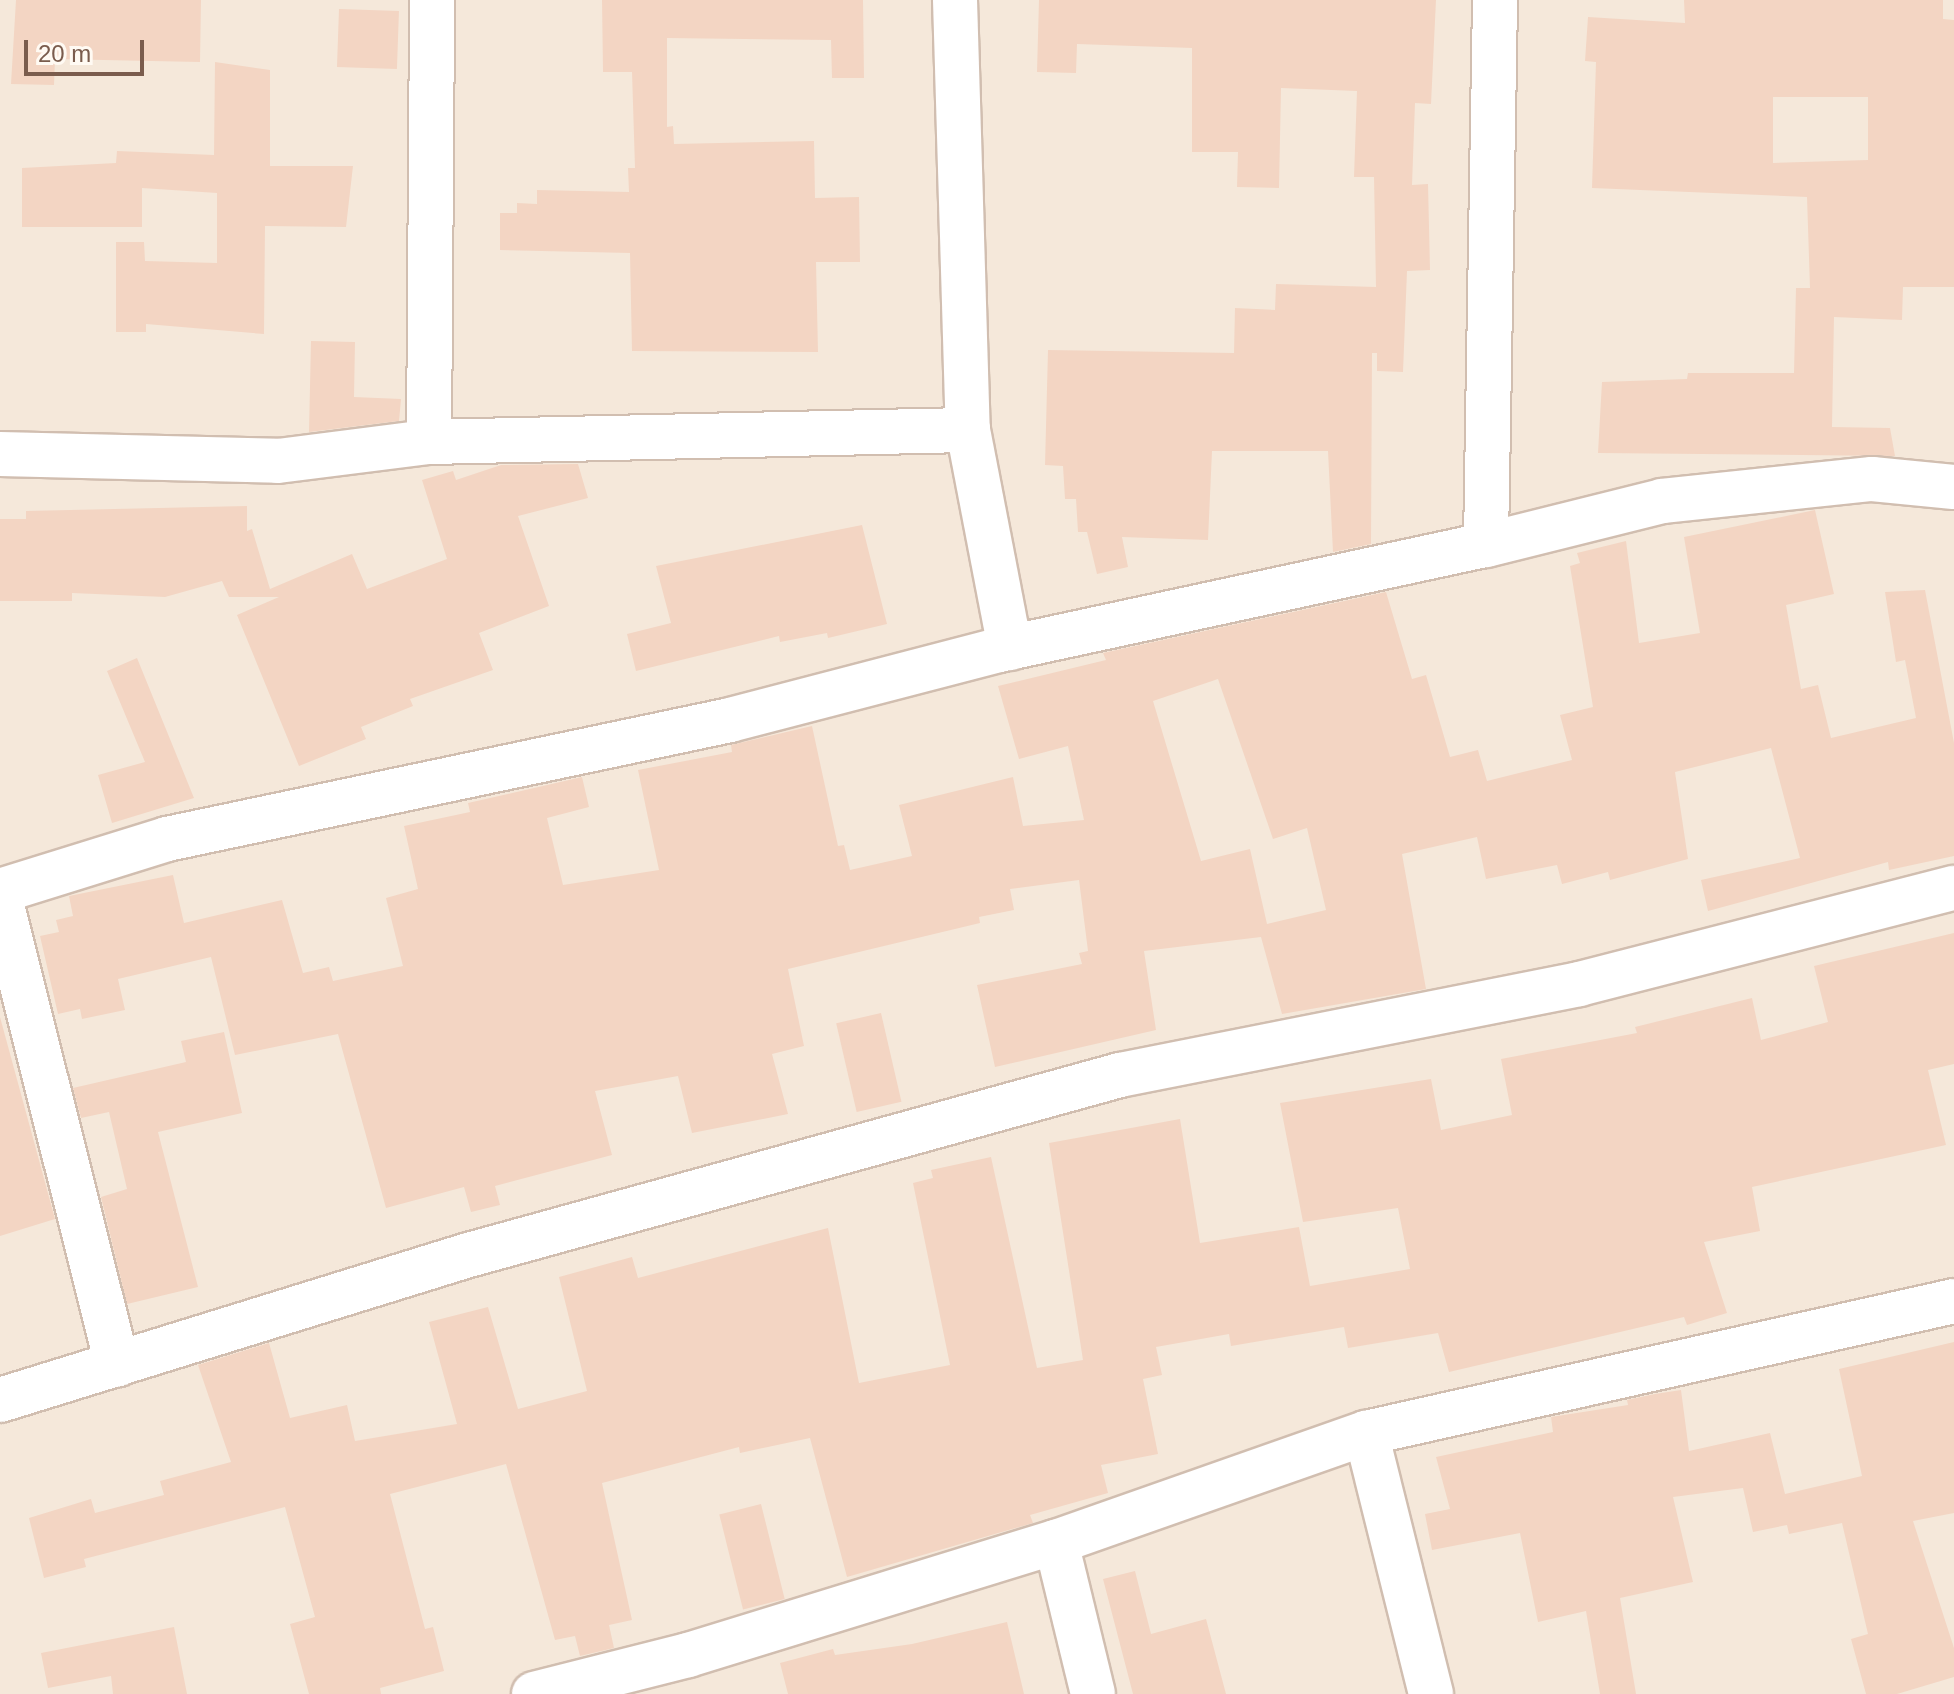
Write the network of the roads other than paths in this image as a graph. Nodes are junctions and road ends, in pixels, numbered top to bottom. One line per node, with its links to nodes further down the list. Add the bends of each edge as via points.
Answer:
1 (432, 0): 5 (street)
2 (955, 0): 4 (street)
3 (1495, 0): 8 (street)
4 (968, 430): 5 (street); 9 (street)
5 (429, 442): 6 (street, via 278,461)
6 (0, 454)
7 (1954, 487): 8 (street, via 1872,479 1662,501)
8 (1486, 545): 9 (street)
9 (1010, 648): 11 (street, via 730,720 167,839)
10 (1954, 888): 14 (street, via 1579,984 1120,1075 465,1256)
11 (0, 891)
12 (0, 898): 14 (street)
13 (1954, 1301): 16 (street)
14 (117, 1365): 15 (street)
15 (0, 1400)
16 (1366, 1433): 17 (street); 21 (street)
17 (1056, 1542): 18 (street); 20 (street)
18 (618, 1684): 19 (street)
19 (534, 1694)
20 (1093, 1694)
21 (1431, 1694)

